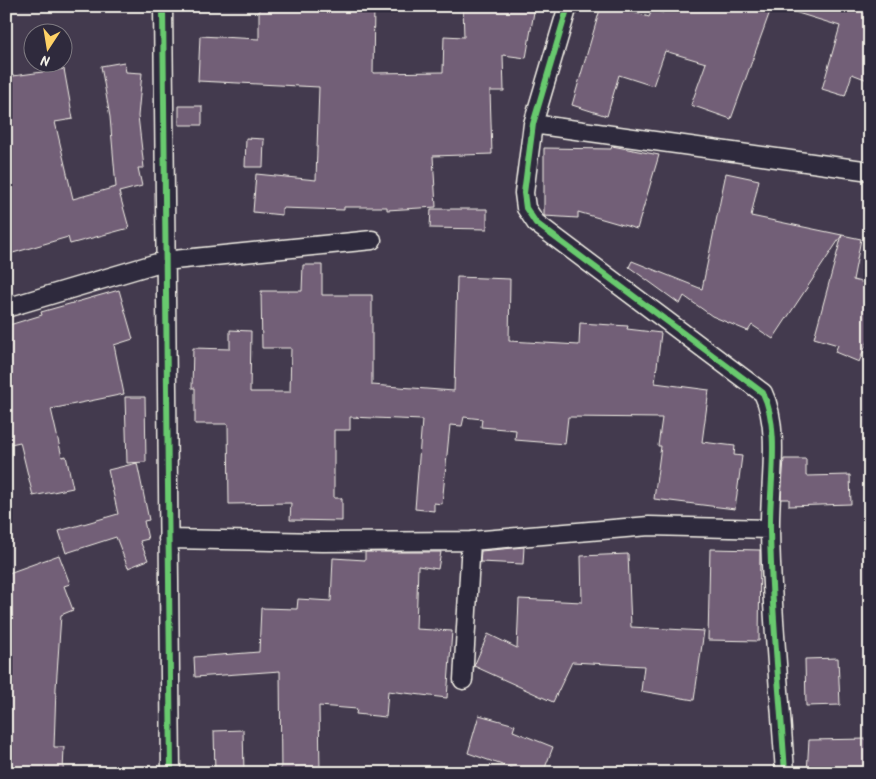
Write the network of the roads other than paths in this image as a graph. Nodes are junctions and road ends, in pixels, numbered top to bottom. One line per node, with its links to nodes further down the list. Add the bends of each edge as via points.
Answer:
1 (163, 6): 6 (street)
2 (568, 6): 3 (street)
3 (533, 124): 4 (street); 8 (street, via 524,193 526,208 536,223 763,393 770,408 772,427)
4 (870, 171)
5 (372, 240): 6 (street)
6 (164, 261): 7 (street); 9 (street)
7 (6, 308)
8 (770, 529): 10 (street, via 649,526); 13 (street)
9 (168, 539): 10 (street); 12 (street)
10 (471, 541): 11 (street)
11 (463, 680)
12 (171, 773)
13 (785, 773)

